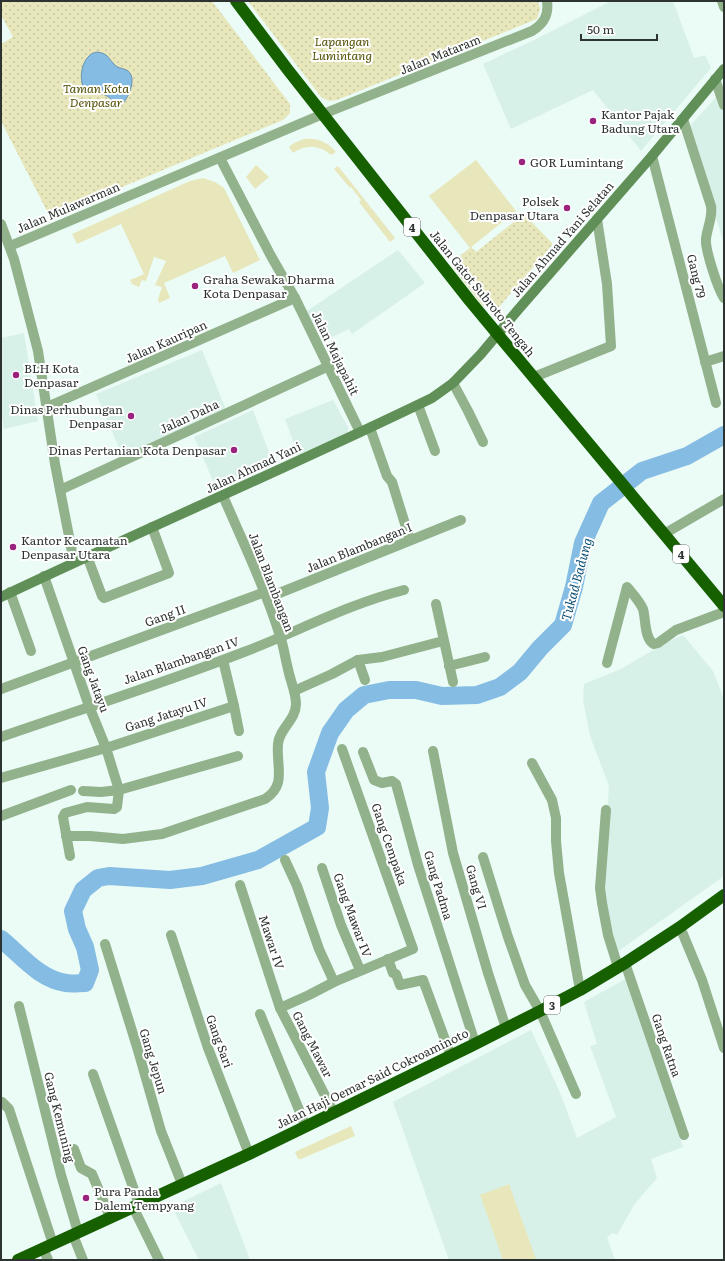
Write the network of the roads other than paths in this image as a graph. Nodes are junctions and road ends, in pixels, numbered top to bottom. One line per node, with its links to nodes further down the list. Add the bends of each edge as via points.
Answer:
1 (236, 1): 8 (highway, Jalan Gatot Subroto Tengah / 4)
2 (547, 1): 8 (street, Jalan Mataram, via 548,9 543,23 532,31)
3 (722, 1): 4 (street)
4 (724, 7)
5 (724, 68): 6 (main road, Jalan Ahmad Yani Selatan)
6 (715, 79): 7 (street); 9 (main road, Jalan Ahmad Yani Selatan)
7 (723, 101)
8 (323, 114): 11 (street, Jalan Mulawarman); 17 (highway, Jalan Gatot Subroto Tengah / 4)
9 (683, 119): 10 (main road, Jalan Ahmad Yani Selatan); 16 (street, via 711,206 706,241)
10 (652, 156): 12 (main road, Jalan Ahmad Yani Selatan); 19 (street, Gang 79)
11 (220, 158): 14 (street, Jalan Mulawarman); 15 (street, Jalan Majapahit)
12 (596, 219): 17 (main road, Jalan Ahmad Yani Selatan); 21 (street, via 607,284 611,346)
13 (1, 224): 14 (street)
14 (10, 246): 25 (street, Jalan Mulawarman, via 38,351)
15 (295, 298): 20 (street, Jalan Majapahit); 25 (street, Jalan Kauripan)
16 (724, 298)
17 (497, 334): 21 (highway, Jalan Gatot Subroto Tengah / 4); 22 (main road, Jalan Ahmad Yani)
18 (724, 356): 19 (street)
19 (705, 362): 23 (street, Gang 79)
20 (329, 366): 27 (street, Jalan Majapahit); 30 (street, Jalan Daha)
21 (534, 377): 35 (highway, Jalan Gatot Subroto Tengah / 4)
22 (452, 383): 24 (main road, Jalan Ahmad Yani); 28 (street)
23 (716, 403)
24 (418, 405): 26 (main road, Jalan Ahmad Yani); 29 (street)
25 (47, 407): 30 (street, Jalan Mulawarman)
26 (370, 428): 27 (main road, Jalan Ahmad Yani); 36 (street, via 387,476 392,482)
27 (360, 432): 31 (main road, Jalan Ahmad Yani)
28 (482, 442)
29 (435, 451)
30 (60, 490): 38 (street, Jalan Mulawarman)
31 (223, 496): 34 (main road, Jalan Ahmad Yani); 42 (street, Jalan Blambangan)
32 (724, 499): 35 (street)
33 (461, 520): 36 (street, Jalan Blambangan I)
34 (152, 527): 37 (main road, Jalan Ahmad Yani); 37 (street, via 169,573 104,598)
35 (664, 534): 44 (highway, 4)
36 (410, 540): 42 (street, Jalan Blambangan I)
37 (86, 556): 38 (main road, Jalan Ahmad Yani)
38 (74, 562): 39 (main road, Jalan Ahmad Yani)
39 (44, 576): 41 (main road, Jalan Ahmad Yani); 52 (street, Gang Jatayu)
40 (404, 590): 46 (street, Jalan Blambangan IV, via 368,600)
41 (6, 594): 48 (street)
42 (266, 595): 46 (street, Jalan Blambangan); 52 (street, Gang II)
43 (436, 604): 47 (street)
44 (724, 606)
45 (724, 612): 53 (street, via 676,630 654,644 647,631 642,608 627,587)
46 (281, 638): 50 (street, Jalan Blambangan IV); 58 (street, Jalan Blambangan)
47 (443, 641): 51 (street, via 382,657); 54 (street)
48 (31, 651)
49 (486, 656): 54 (street)
50 (223, 660): 59 (street, Jalan Blambangan IV); 60 (street)
51 (358, 660): 55 (street); 58 (street)
52 (73, 662): 57 (street, Gang II); 59 (street, Gang Jatayu)
53 (607, 663)
54 (449, 666): 56 (street)
55 (365, 680)
56 (453, 682)
57 (1, 689)
58 (294, 691): 75 (street, Jalan Blambangan, via 295,713 280,734 278,784 272,794 265,799 162,834 123,839)
59 (89, 706): 62 (street, Jalan Blambangan IV); 63 (street, Gang Jatayu)
60 (234, 706): 61 (street); 63 (street, Gang Jatayu IV)
61 (239, 731)
62 (1, 737)
63 (106, 748): 69 (street, Gang Jatayu IV); 71 (street, Gang Jatayu)
64 (342, 749): 85 (street, Gang Cempaka, via 413,949)
65 (433, 751): 94 (street, Gang VI, via 453,853)
66 (363, 752): 95 (street, Gang Padma, via 374,780 382,783 392,781 396,784 418,865)
67 (238, 756): 71 (street)
68 (532, 764): 89 (street, via 552,800 556,818 559,873)
69 (1, 778)
70 (71, 790): 74 (street)
71 (119, 790): 72 (street); 75 (street, via 116,808 87,807 64,814)
72 (84, 791)
73 (606, 810): 86 (street, Gang Ratna, via 600,888 608,935)
74 (1, 816)
75 (66, 836): 76 (street)
76 (70, 856)
77 (483, 857): 92 (street, Gang VI, via 525,985)
78 (285, 860): 88 (street)
79 (322, 868): 87 (street, Gang Mawar IV, via 341,925)
80 (240, 885): 91 (street, Mawar IV)
81 (724, 895): 82 (highway, Jalan Haji Oemar Said Cokroaminoto / 3)
82 (680, 927): 86 (highway, Jalan Haji Oemar Said Cokroaminoto / 3); 96 (street, via 702,980)
83 (171, 935): 105 (street, Gang Sari, via 208,1048)
84 (105, 944): 106 (street, Gang Jepun, via 161,1131)
85 (388, 959): 87 (street); 97 (street, via 400,985 422,979 424,982)
86 (622, 965): 89 (highway, Jalan Haji Oemar Said Cokroaminoto / 3); 103 (street, Gang Ratna)
87 (360, 970): 88 (street)
88 (334, 982): 91 (street)
89 (580, 990): 92 (highway, Jalan Haji Oemar Said Cokroaminoto / 3)
90 (19, 1006): 109 (street, Gang Kemuning)
91 (280, 1008): 101 (street, Gang Mawar)
92 (540, 1011): 94 (highway, Jalan Haji Oemar Said Cokroaminoto / 3); 99 (street, Gang VI)
93 (260, 1014): 102 (street)
94 (506, 1028): 95 (highway, Jalan Haji Oemar Said Cokroaminoto / 3)
95 (475, 1044): 97 (highway, Jalan Haji Oemar Said Cokroaminoto / 3)
96 (724, 1048)
97 (450, 1056): 101 (highway, Jalan Haji Oemar Said Cokroaminoto / 3)
98 (93, 1074): 107 (street)
99 (576, 1094)
100 (2, 1102): 110 (street, via 9,1109 34,1188)
101 (334, 1113): 102 (highway, Jalan Haji Oemar Said Cokroaminoto / 3)
102 (306, 1127): 105 (highway, Jalan Haji Oemar Said Cokroaminoto / 3)
103 (684, 1135)
104 (74, 1149): 108 (street, via 81,1168 92,1174)
105 (249, 1154): 106 (highway, Jalan Haji Oemar Said Cokroaminoto / 3)
106 (182, 1184): 107 (highway, Jalan Haji Oemar Said Cokroaminoto / 3)
107 (136, 1205): 108 (highway, Jalan Haji Oemar Said Cokroaminoto / 3); 114 (street)
108 (110, 1217): 109 (highway, Jalan Haji Oemar Said Cokroaminoto / 3)
109 (75, 1234): 110 (highway, Jalan Haji Oemar Said Cokroaminoto / 3); 113 (street, Gang Kemuning)
110 (48, 1246): 111 (highway, Jalan Haji Oemar Said Cokroaminoto / 3); 112 (street)
111 (18, 1260)
112 (48, 1260)
113 (83, 1260)
114 (159, 1260)

